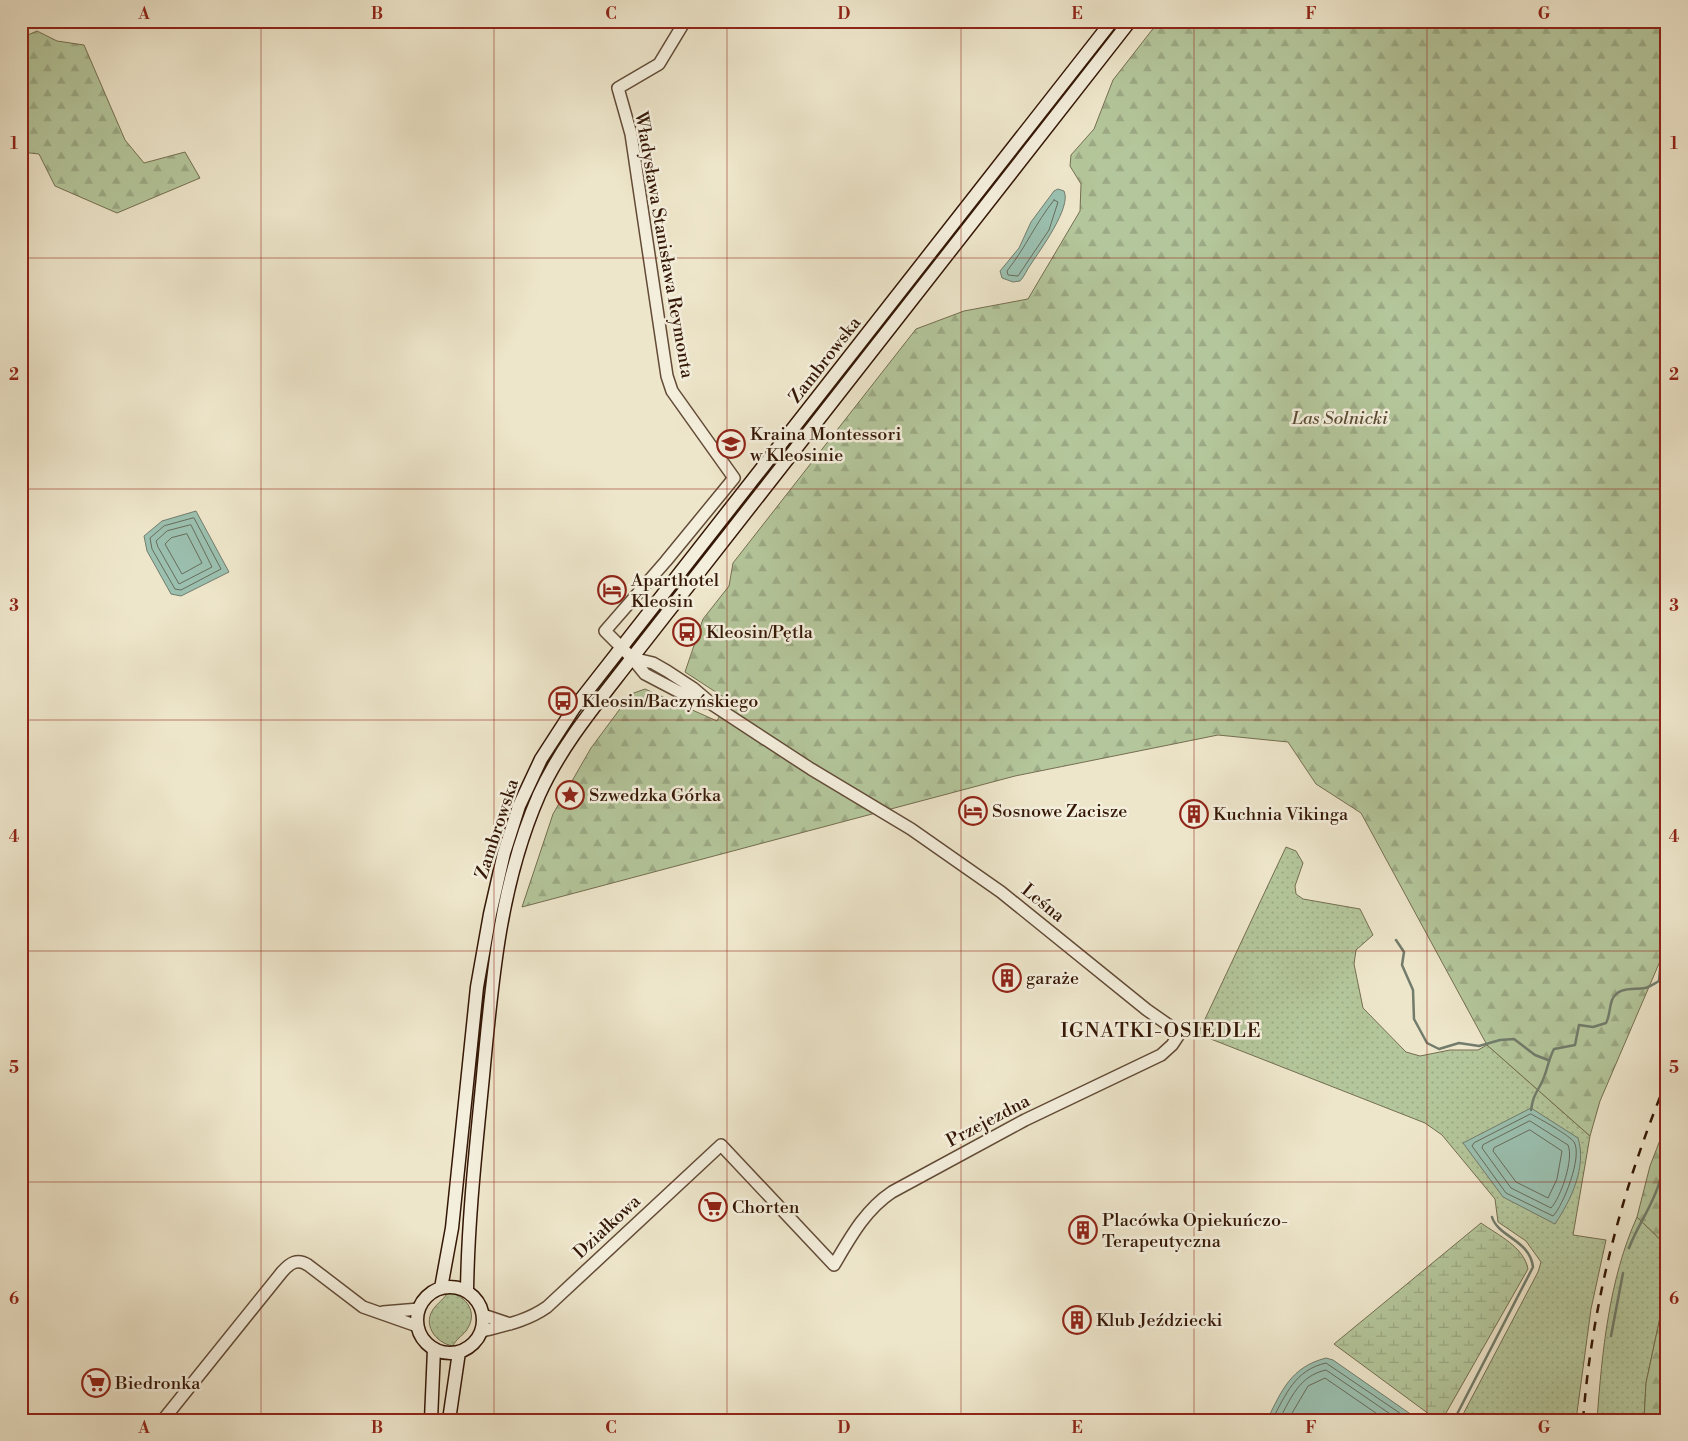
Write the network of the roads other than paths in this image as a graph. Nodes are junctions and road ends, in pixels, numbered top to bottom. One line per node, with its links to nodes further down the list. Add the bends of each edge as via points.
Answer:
1 (685, 21): 4 (street, Władysława Stanisława Reymonta, via 659,64 618,88 631,134 666,376 672,391 734,478)
2 (1112, 21): 5 (main road, Zambrowska)
3 (1130, 21): 6 (main road, Zambrowska)
4 (605, 631): 5 (street, Leśna)
5 (622, 647): 6 (street, Leśna); 9 (main road, Zambrowska, via 553,738 530,782 504,853 475,1005 452,1228)
6 (632, 658): 7 (street, Leśna, via 654,680 713,705 911,829 1001,892); 10 (main road, Zambrowska, via 577,731 550,774 519,847 503,910 486,1046 470,1207)
7 (1180, 1033): 8 (street, Przejezdna, via 1161,1055 1025,1120 880,1200 861,1222 834,1265)
8 (721, 1145): 14 (street, Działkowa, via 548,1307)
9 (441, 1288): 10 (main road); 11 (main road, via 428,1296)
10 (467, 1291): 13 (main road, via 477,1301)
11 (419, 1308): 12 (street); 15 (main road)
12 (380, 1312): 15 (street); 19 (street, via 363,1306 304,1262 293,1262)
13 (483, 1315): 14 (street); 16 (main road)
14 (510, 1324): 16 (street, Działkowa)
15 (417, 1326): 17 (main road, via 426,1343)
16 (482, 1331): 18 (main road, via 473,1344)
17 (434, 1349): 18 (main road, via 451,1354); 20 (main road)
18 (460, 1352): 21 (main road)
19 (163, 1420)
20 (431, 1420)
21 (449, 1420)

